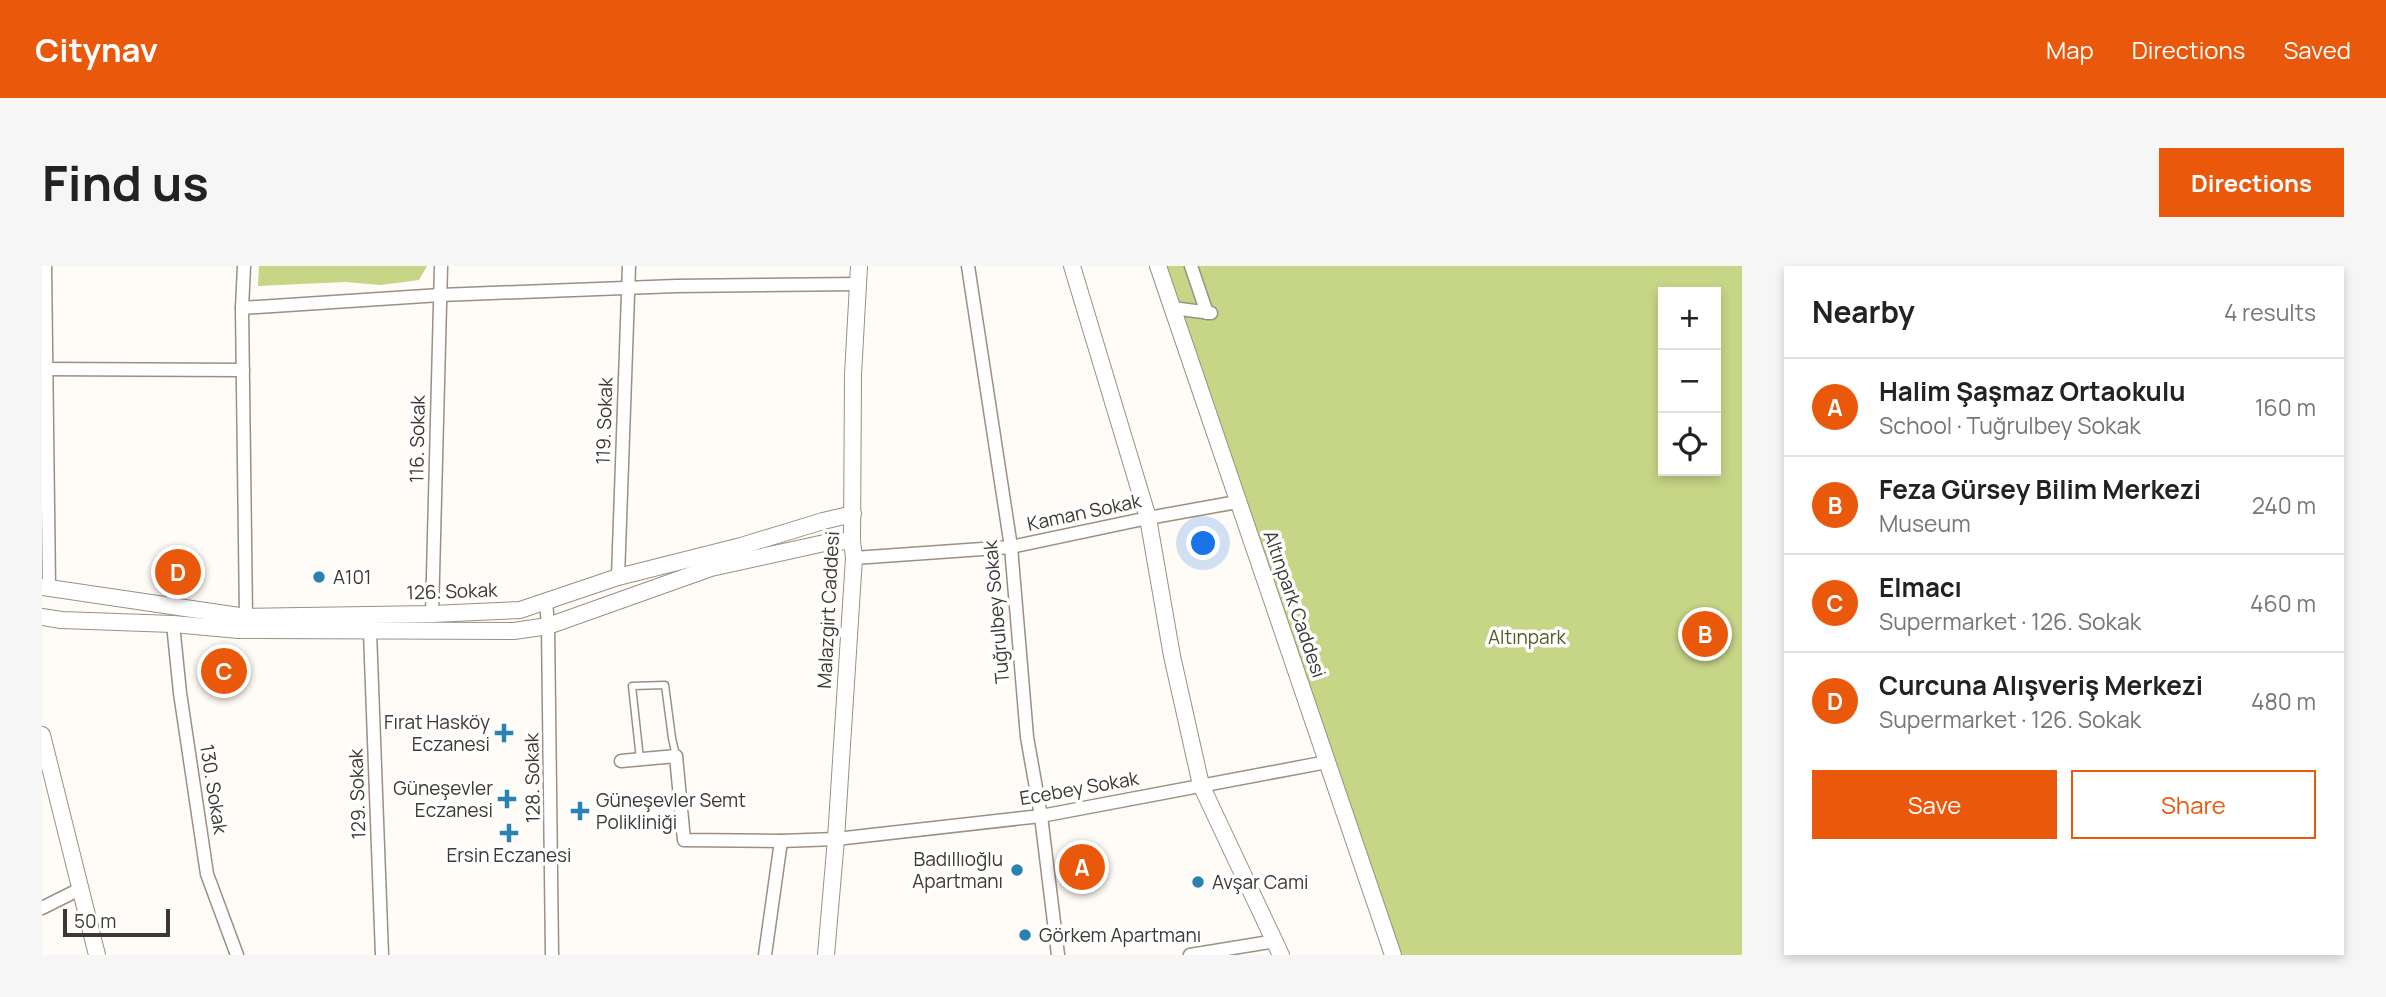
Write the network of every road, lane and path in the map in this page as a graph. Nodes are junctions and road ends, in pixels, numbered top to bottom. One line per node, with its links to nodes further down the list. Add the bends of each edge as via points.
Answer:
1 (45, 266): 15 (street)
2 (244, 266): 13 (street)
3 (441, 266): 12 (street, 116. Sokak)
4 (629, 266): 11 (street, 119. Sokak)
5 (859, 266): 10 (street, Malazgirt Caddesi)
6 (968, 266): 20 (street, Tuğrulbey Sokak)
7 (1073, 266): 19 (street)
8 (1158, 266): 14 (street, Altınpark Caddesi)
9 (1191, 266): 14 (street, via 1209,313)
10 (859, 284): 11 (street); 18 (street, Malazgirt Caddesi, via 853,375)
11 (628, 288): 12 (street); 22 (street, 119. Sokak)
12 (440, 295): 13 (street); 25 (street, 116. Sokak)
13 (242, 308): 16 (street)
14 (1172, 309): 17 (street, Altınpark Caddesi)
15 (44, 369): 16 (street); 23 (street)
16 (243, 369): 27 (street)
17 (1237, 502): 19 (street, Kaman Sokak); 35 (street, Altınpark Caddesi)
18 (853, 514): 21 (street, Malazgirt Caddesi); 22 (street, 126. Sokak)
19 (1148, 518): 20 (street, Kaman Sokak); 36 (street)
20 (1011, 547): 21 (street, Kaman Sokak); 37 (street, Tuğrulbey Sokak, via 1027,737)
21 (853, 550): 29 (street, 126. Sokak, via 829,542 711,568); 38 (street, Malazgirt Caddesi)
22 (618, 577): 24 (street, 126. Sokak)
23 (46, 587): 27 (street, 126. Sokak)
24 (546, 601): 25 (street, 126. Sokak, via 520,610); 29 (street, 128. Sokak)
25 (432, 614): 27 (street, 126. Sokak)
26 (42, 617): 28 (street, 126. Sokak)
27 (246, 617)
28 (173, 624): 30 (street, 126. Sokak); 44 (street, 130. Sokak, via 207,874)
29 (548, 626): 30 (street, 126. Sokak, via 514,631); 46 (street, 128. Sokak)
30 (370, 632): 45 (street, 129. Sokak)
31 (42, 735): 40 (street)
32 (676, 756): 33 (street); 33 (lane, via 665,685 632,686); 39 (street, Ecebey Sokak, via 684,840)
33 (640, 759): 34 (street)
34 (621, 761)
35 (1327, 762): 36 (street, Ecebey Sokak); 51 (street, Altınpark Caddesi)
36 (1201, 785): 37 (street, Ecebey Sokak); 42 (street)
37 (1041, 816): 38 (street, Ecebey Sokak); 49 (street, Tuğrulbey Sokak)
38 (836, 839): 39 (street, Ecebey Sokak); 48 (street, Malazgirt Caddesi)
39 (781, 841): 47 (street)
40 (80, 888): 41 (street); 43 (street)
41 (42, 908)
42 (1279, 948): 50 (street)
43 (96, 955)
44 (237, 955)
45 (383, 955)
46 (552, 955)
47 (765, 955)
48 (826, 955)
49 (1058, 955)
50 (1190, 955)
51 (1393, 955)

